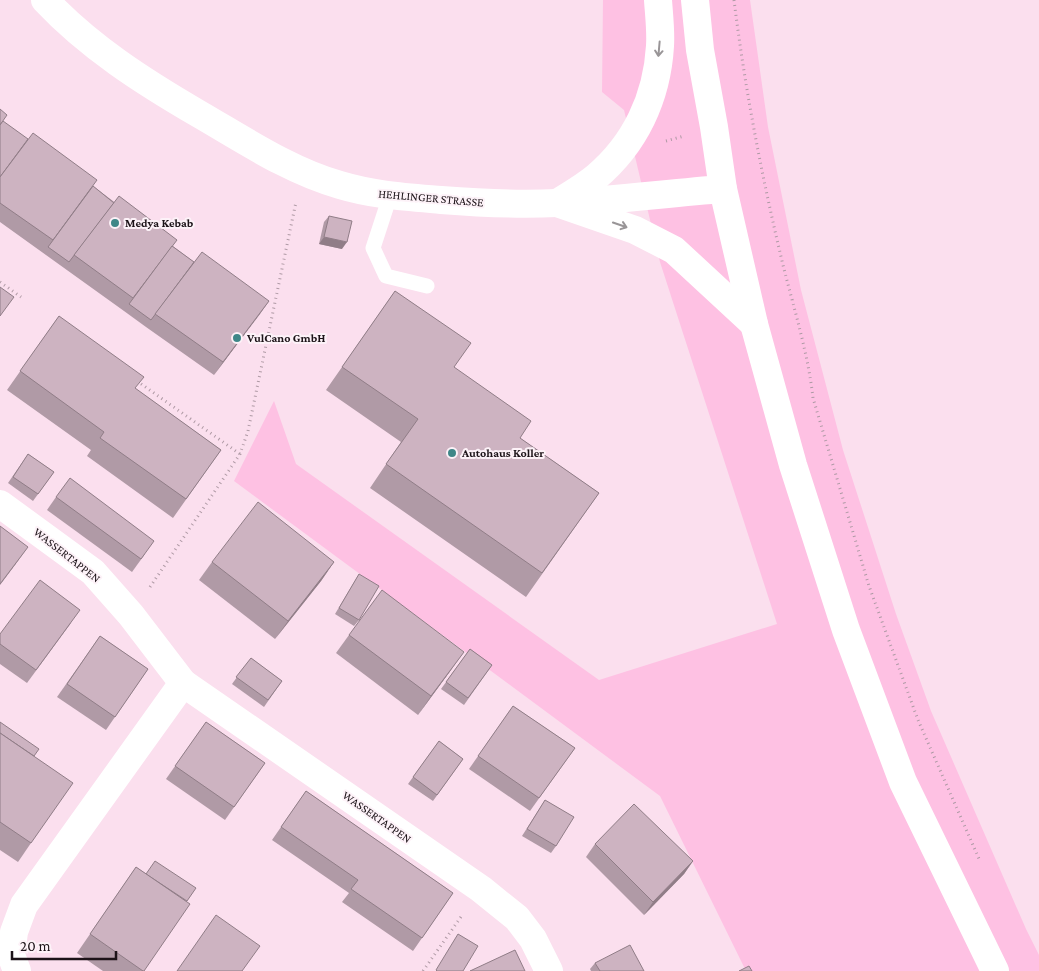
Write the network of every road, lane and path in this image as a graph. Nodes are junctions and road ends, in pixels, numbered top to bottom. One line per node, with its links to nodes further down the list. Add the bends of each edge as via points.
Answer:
1 (45, 0): 5 (street, HEHLINGER STRASSE, via 103,52 151,85)
2 (658, 0): 8 (street, one-way to 8, via 660,46 654,89 641,123 615,158 595,178)
3 (694, 0): 6 (street)
4 (734, 0): 18 (path, via 753,122 783,264 810,370 813,398 869,586 918,720)
5 (303, 170): 7 (street, HEHLINGER STRASSE, via 339,185); 14 (path, via 248,432)
6 (723, 189): 8 (street, HEHLINGER STRASSE); 12 (street)
7 (390, 196): 8 (street, HEHLINGER STRASSE, via 482,203); 10 (lane, via 374,248 386,276)
8 (557, 203): 12 (street, one-way to 12, via 635,230 674,250)
9 (0, 282): 11 (path)
10 (427, 286)
11 (21, 297)
12 (754, 324): 23 (street, via 793,465 874,708 903,782)
13 (134, 379): 14 (path)
14 (240, 454): 16 (path)
15 (0, 504): 16 (street, WASSERTAPPEN, via 93,572)
16 (131, 614): 17 (street, WASSERTAPPEN)
17 (183, 682): 19 (street, WASSERTAPPEN); 20 (street, via 24,905 14,932 11,955)
18 (982, 865)
19 (481, 890): 21 (path); 22 (street, WASSERTAPPEN, via 517,918 533,939)
20 (17, 971)
21 (424, 971)
22 (549, 971)
23 (995, 971)

